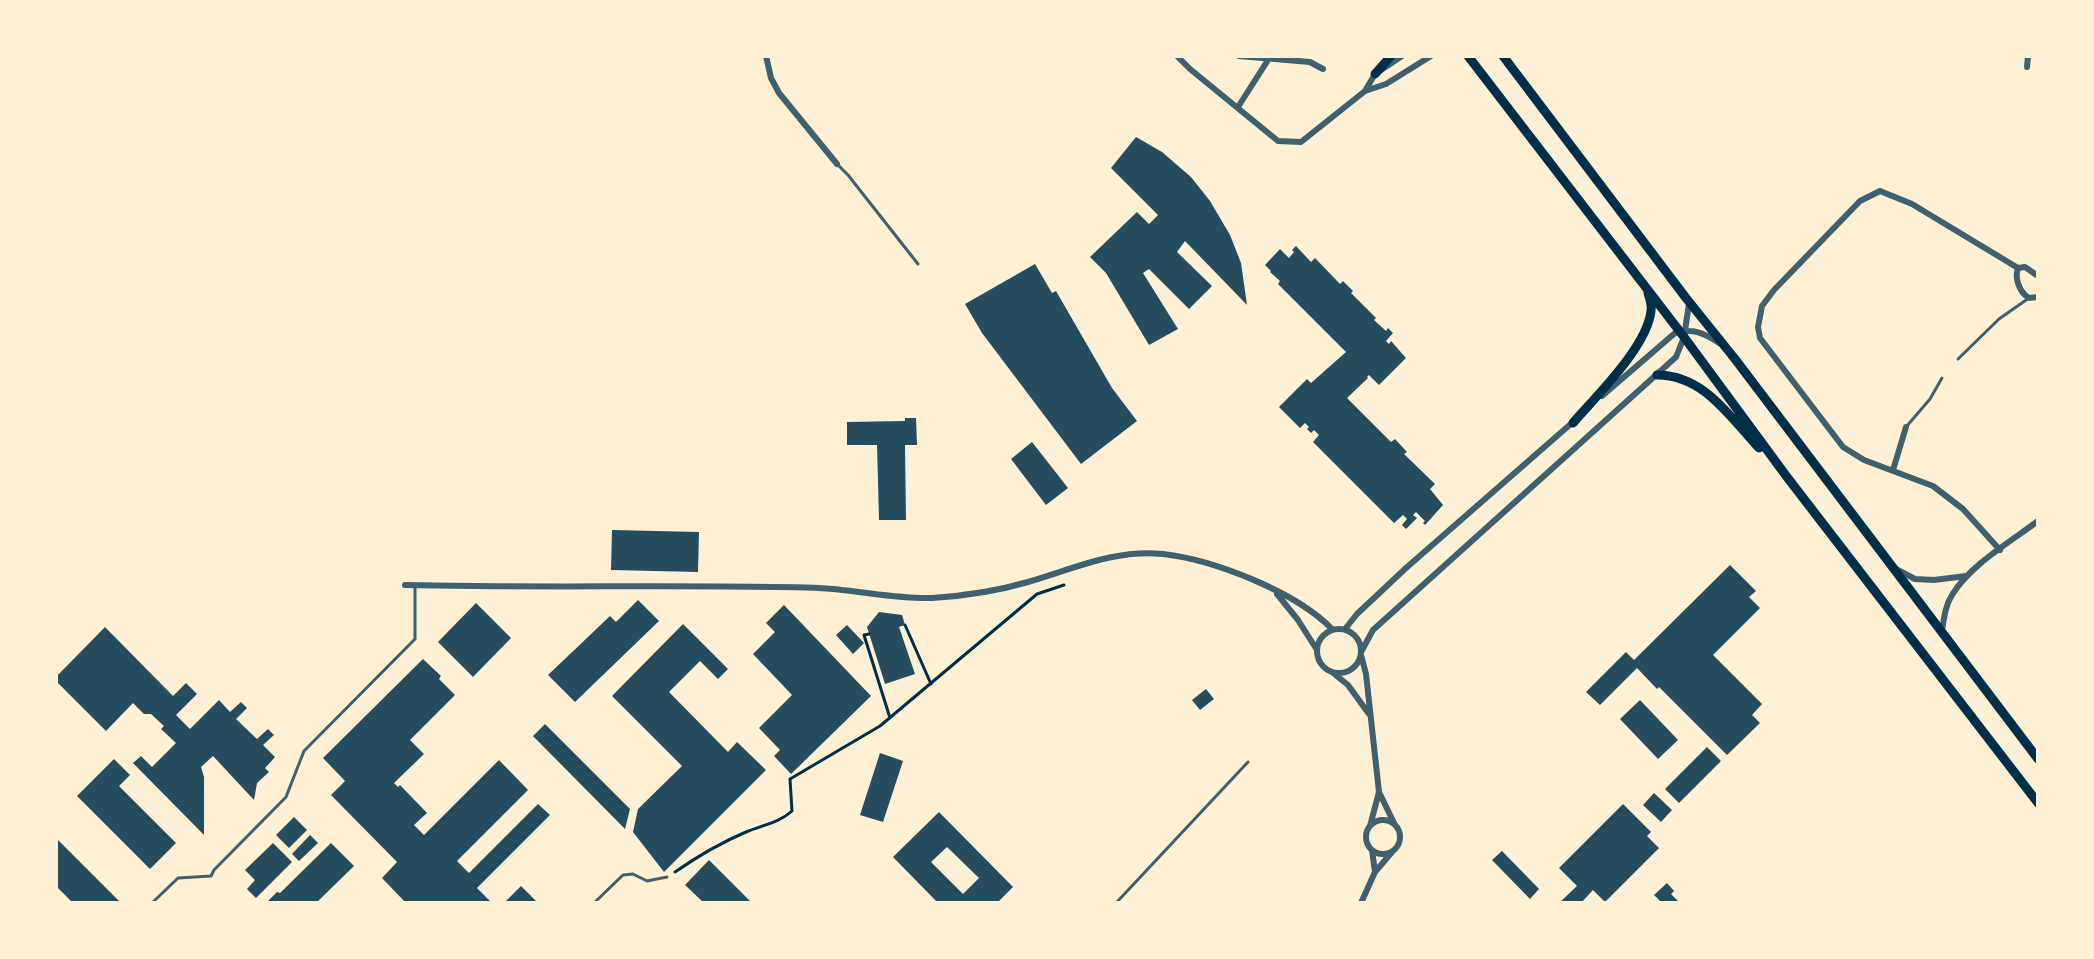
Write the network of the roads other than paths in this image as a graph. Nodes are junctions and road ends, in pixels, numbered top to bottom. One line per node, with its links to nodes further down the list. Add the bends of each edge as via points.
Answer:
1 (766, 56): 16 (street, via 779,93)
2 (1177, 56): 15 (street)
3 (1239, 56): 10 (street)
4 (1391, 56): 13 (main road)
5 (1402, 56): 13 (street)
6 (1431, 56): 14 (street)
7 (1468, 56): 20 (main road)
8 (1503, 56): 23 (main road)
9 (2028, 56): 11 (street)
10 (1268, 60): 12 (street, via 1310,62); 15 (street)
11 (2027, 67)
12 (1323, 69)
13 (1375, 74): 14 (street)
14 (1365, 91): 15 (street, via 1301,142 1278,141)
15 (1238, 107)
16 (837, 164): 17 (lane)
17 (918, 264)
18 (2018, 268): 19 (street); 22 (street, via 2021,292); 31 (street, via 1912,204 1880,191 1860,201 1762,306 1760,338 1834,436 1864,460)
19 (2038, 276)
20 (1646, 288): 24 (main road); 29 (main road, via 1651,312 1646,329 1623,366)
21 (2038, 297): 22 (street)
22 (2029, 298): 26 (lane)
23 (1689, 302): 24 (street); 25 (main road)
24 (1683, 333): 25 (street, via 1707,335); 27 (street, via 1676,357); 29 (street, via 1662,343); 32 (main road)
25 (1735, 359): 35 (main road)
26 (1958, 359)
27 (1657, 375): 32 (main road, via 1685,380 1708,393); 44 (street, via 1373,630)
28 (1942, 378): 30 (lane)
29 (1573, 423): 41 (street, via 1406,568)
30 (1906, 427): 31 (street)
31 (1893, 470): 34 (street, via 1952,499)
32 (1787, 477): 50 (main road)
33 (2038, 521): 34 (street)
34 (2000, 550): 36 (street)
35 (1890, 565): 36 (street, via 1915,579); 42 (main road)
36 (1966, 576): 42 (street, via 1946,608)
37 (405, 585): 38 (street)
38 (415, 586): 39 (street, via 776,587 931,598 982,593 1112,556 1144,553 1195,559); 57 (lane, via 415,639 304,751 286,797 211,876 178,878)
39 (1275, 591): 40 (street); 43 (street)
40 (1332, 629): 41 (street); 43 (street, via 1321,637)
41 (1345, 629): 44 (street, via 1357,638)
42 (1942, 634): 47 (main road)
43 (1317, 650): 45 (street, via 1320,663)
44 (1361, 654): 45 (street, via 1349,670); 46 (street)
45 (1330, 671): 46 (street, via 1348,685)
46 (1371, 717): 49 (street)
47 (2038, 759)
48 (1248, 762): 59 (lane)
49 (1379, 792): 51 (street); 52 (street)
50 (2038, 803)
51 (1394, 823): 52 (street, via 1378,820); 53 (street, via 1400,834)
52 (1370, 826): 54 (street, via 1366,838)
53 (1396, 848): 54 (street, via 1386,854); 55 (street)
54 (1372, 850): 55 (street)
55 (1375, 872): 60 (street)
56 (667, 877): 58 (lane, via 647,881 623,875)
57 (152, 903)
58 (594, 903)
59 (1116, 903)
60 (1361, 903)

